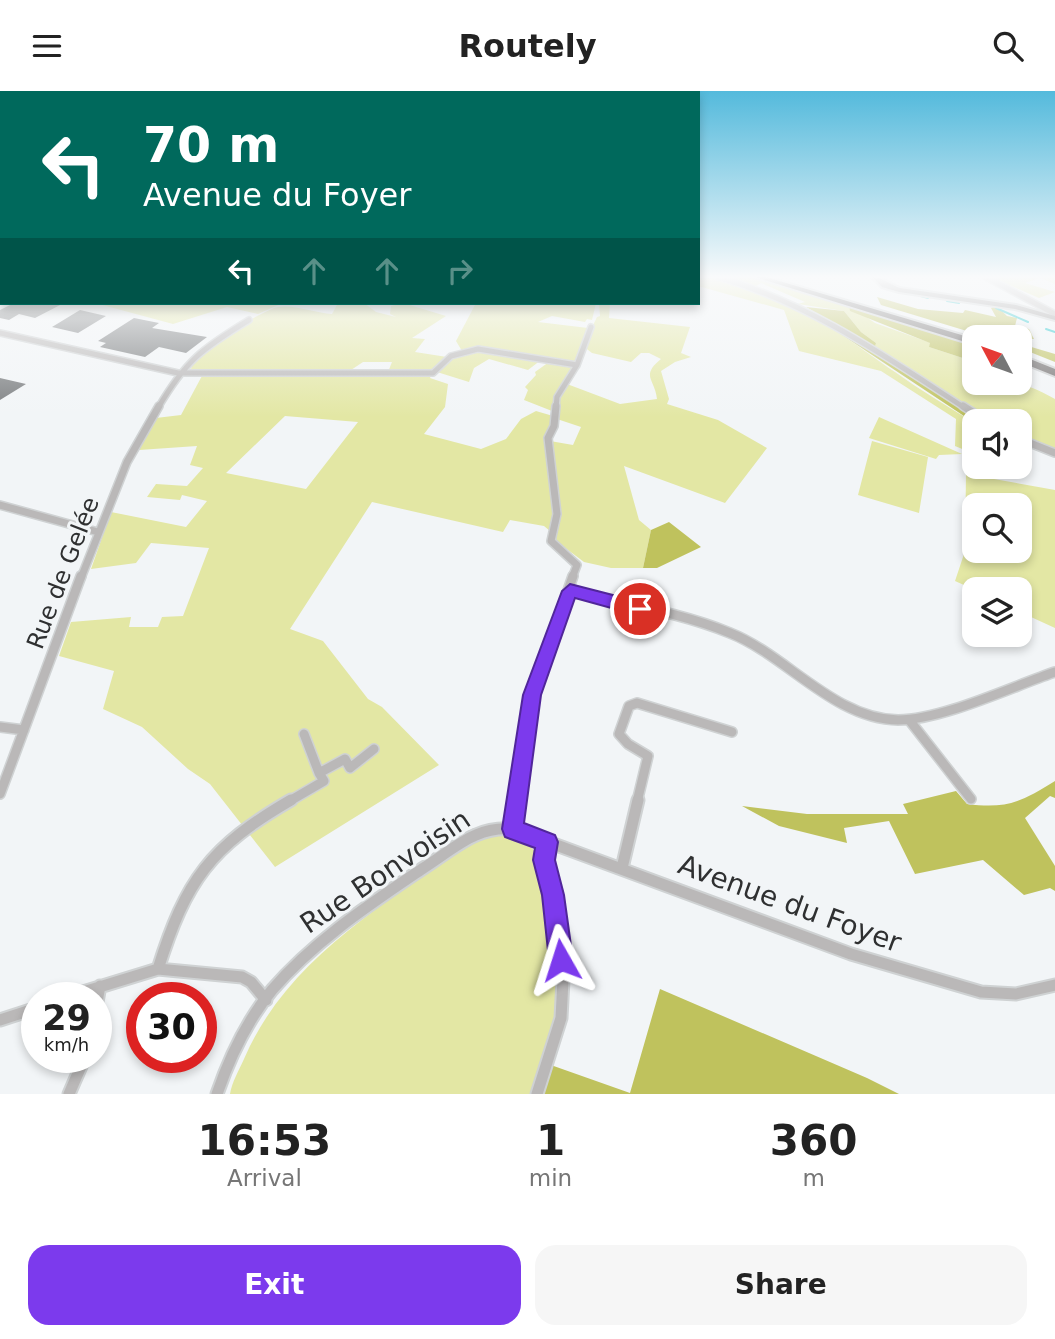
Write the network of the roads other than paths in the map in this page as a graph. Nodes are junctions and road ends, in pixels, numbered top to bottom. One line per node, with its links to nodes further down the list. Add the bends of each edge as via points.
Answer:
1 (243, 324): 13 (street, Rue de Gelée, via 208,345)
2 (834, 324): 15 (street)
3 (915, 324): 8 (highway)
4 (932, 324): 7 (highway)
5 (591, 327): 11 (street)
6 (0, 333): 13 (street)
7 (962, 333)
8 (962, 338)
9 (1032, 357): 12 (highway)
10 (1032, 363): 14 (highway)
11 (577, 365): 13 (street, via 478,349 446,358 433,373); 20 (street, Rue Bonvoisin, via 557,397 548,438 557,514 551,541 577,565)
12 (1055, 366)
13 (178, 373): 19 (street, Rue de Gelée, via 127,462)
14 (1055, 373)
15 (968, 409)
16 (1032, 444): 17 (street)
17 (1055, 453)
18 (0, 505): 19 (street)
19 (98, 532): 24 (street, Rue de Gelée)
20 (570, 591): 22 (street, via 733,634 779,657 842,704); 31 (street, Rue Bonvoisin, via 532,695)
21 (1055, 672): 22 (street)
22 (910, 720): 30 (street)
23 (0, 727): 24 (street)
24 (24, 730): 29 (street, Rue de Gelée)
25 (732, 732): 33 (street, via 637,703 629,706 619,734 648,757)
26 (304, 734): 28 (street)
27 (374, 749): 28 (street, via 350,768 345,759)
28 (319, 773): 34 (street, via 324,781 248,826 199,873)
29 (0, 794)
30 (971, 799)
31 (513, 829): 32 (street, Avenue du Foyer); 37 (street, Rue Bonvoisin, via 493,829 462,843 332,931 307,951)
32 (547, 842): 33 (street, Avenue du Foyer); 43 (street, via 544,860 563,980 561,1018)
33 (622, 868): 36 (street, Avenue du Foyer, via 851,954 981,992 1016,994)
34 (158, 969): 35 (street); 37 (street, via 242,977)
35 (112, 982)
36 (1055, 985)
37 (266, 1000): 42 (street, Rue Bonvoisin, via 231,1054)
38 (21, 1013): 39 (street)
39 (0, 1020)
40 (78, 1073): 41 (street)
41 (69, 1094)
42 (217, 1094)
43 (537, 1094)

